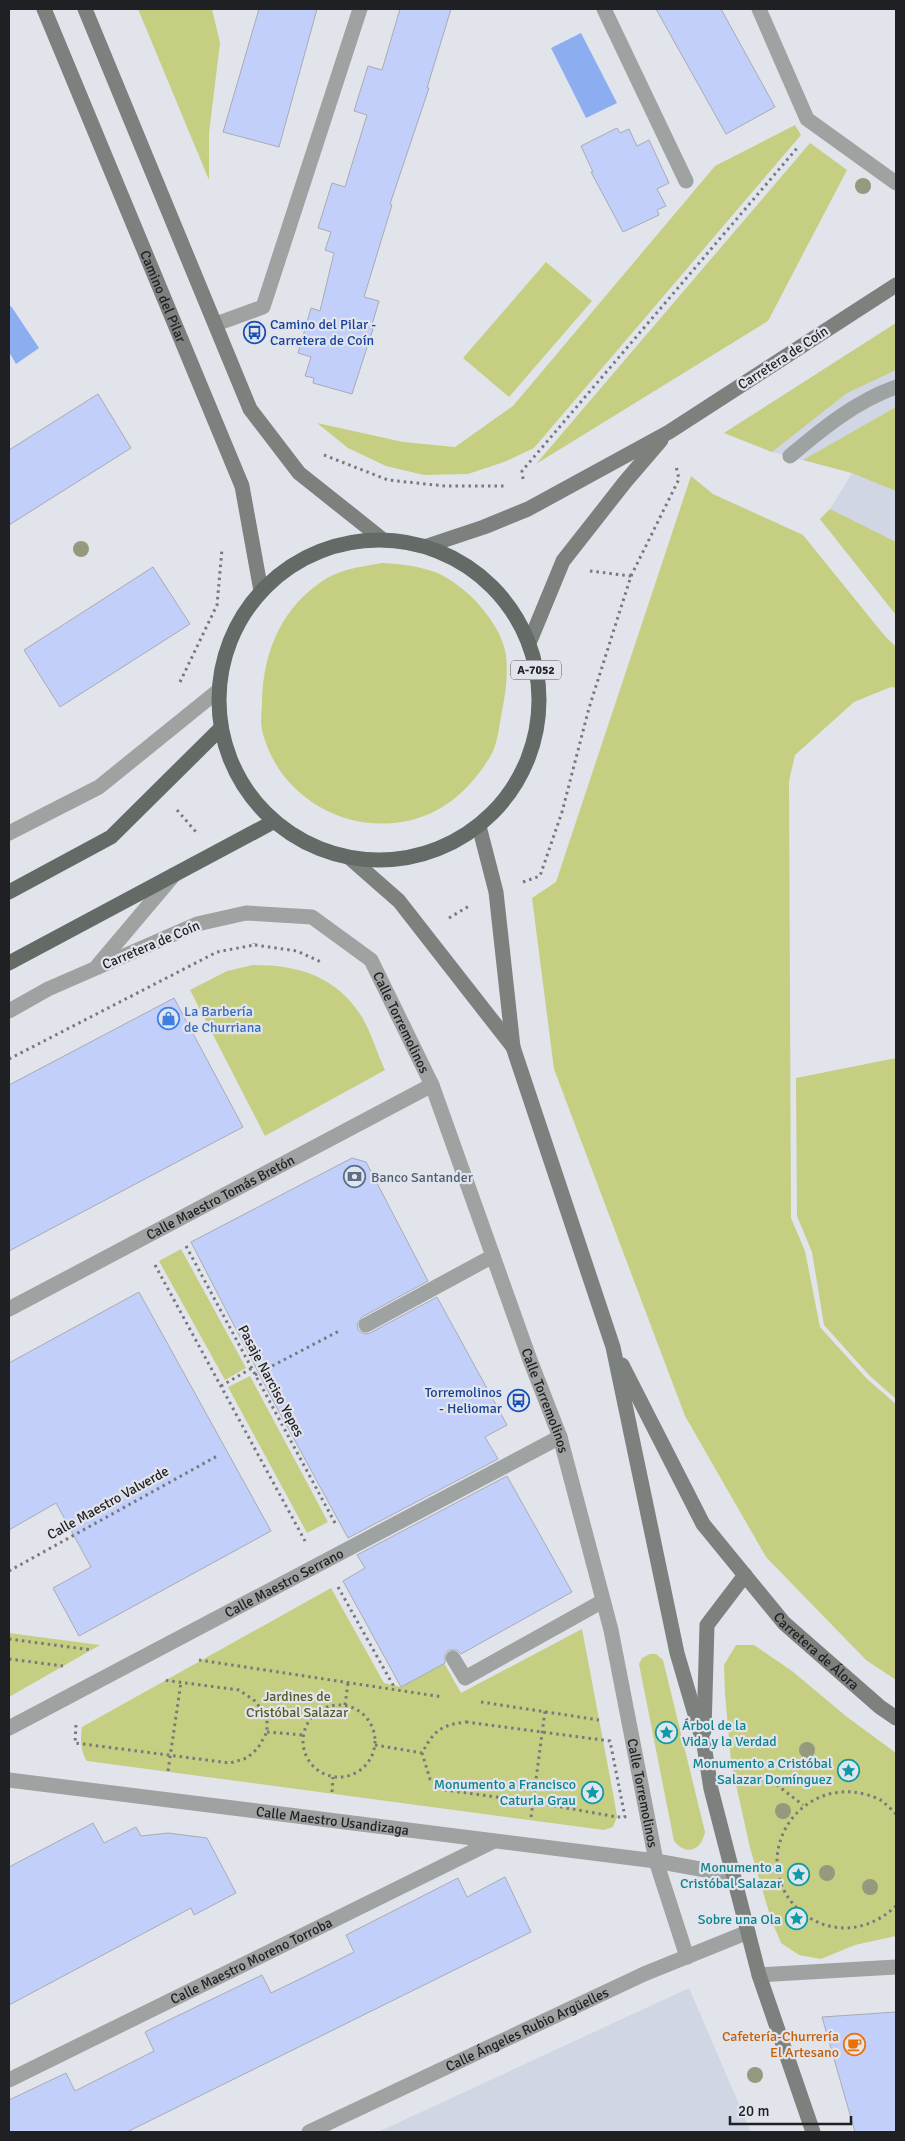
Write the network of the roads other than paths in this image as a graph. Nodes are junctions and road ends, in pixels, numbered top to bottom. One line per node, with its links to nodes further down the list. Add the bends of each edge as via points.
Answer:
1 (44, 9): 15 (main road, Camino del Pilar, via 242,486)
2 (85, 9): 9 (main road)
3 (360, 9): 9 (street, via 263,307)
4 (604, 9): 6 (street)
5 (759, 9): 7 (street, via 807,119)
6 (686, 181)
7 (896, 183)
8 (896, 285): 11 (main road, Carretera de Coín)
9 (216, 324): 13 (main road, via 250,409 299,473)
10 (896, 387): 12 (street, via 879,393 831,422)
11 (669, 432): 14 (main road, Carretera de Coín, via 528,508); 16 (main road, Carretera de Coín, via 625,482 564,561)
12 (790, 456)
13 (382, 539): 14 (main road, A-7052); 15 (main road, A-7052, via 338,545 304,559)
14 (427, 546): 16 (main road, A-7052, via 460,561 489,582 513,609)
15 (261, 591): 17 (main road, A-7052, via 240,620 226,654)
16 (530, 641): 20 (main road, A-7052, via 540,690 535,742 514,788)
17 (219, 690): 18 (main road, A-7052); 21 (street, via 98,787)
18 (221, 728): 19 (main road, A-7052, via 231,762 249,794); 24 (main road, via 111,837)
19 (274, 822): 22 (main road, A-7052, via 309,845); 23 (main road, Carretera de Coín)
20 (479, 826): 22 (main road, A-7052, via 438,847 393,860); 29 (main road, via 496,892)
21 (9, 833)
22 (350, 858): 29 (main road, via 399,901)
23 (174, 875): 26 (main road, Carretera de Coín); 27 (street, Carretera de Coín)
24 (9, 892)
25 (371, 960): 27 (street, Carretera de Coín, via 312,917 246,913 197,924); 30 (street, Calle Torremolinos)
26 (9, 963)
27 (95, 968): 28 (street, Carretera de Coín)
28 (9, 1011)
29 (513, 1047): 34 (main road)
30 (432, 1085): 31 (street, Calle Torremolinos); 32 (street, Calle Maestro Tomás Bretón)
31 (493, 1256): 33 (street); 35 (street, Calle Torremolinos)
32 (9, 1309)
33 (366, 1324)
34 (613, 1347): 36 (main road, Carretera de Álora, via 703,1524); 41 (main road, via 676,1654)
35 (560, 1437): 37 (street, Calle Torremolinos); 40 (street, Calle Maestro Serrano)
36 (745, 1575): 39 (main road, Carretera de Álora, via 784,1624 880,1708); 41 (main road, via 707,1625)
37 (603, 1601): 38 (street, via 465,1678); 44 (street, Calle Torremolinos)
38 (453, 1658)
39 (896, 1718)
40 (9, 1728)
41 (704, 1746): 45 (main road, via 711,1789)
42 (9, 1780): 43 (street, Calle Maestro Usandizaga)
43 (494, 1841): 44 (street, Calle Maestro Usandizaga); 50 (street, Calle Maestro Moreno Torroba)
44 (656, 1861): 45 (street, Calle Torremolinos); 47 (street, Calle Torremolinos)
45 (733, 1875): 46 (main road)
46 (748, 1932): 47 (street, Calle Ángeles Rubio Argüelles); 49 (main road)
47 (687, 1957): 51 (street, Calle Ángeles Rubio Argüelles, via 644,1974)
48 (896, 1967): 49 (street)
49 (759, 1975): 52 (main road)
50 (9, 2080)
51 (310, 2132)
52 (813, 2132)

